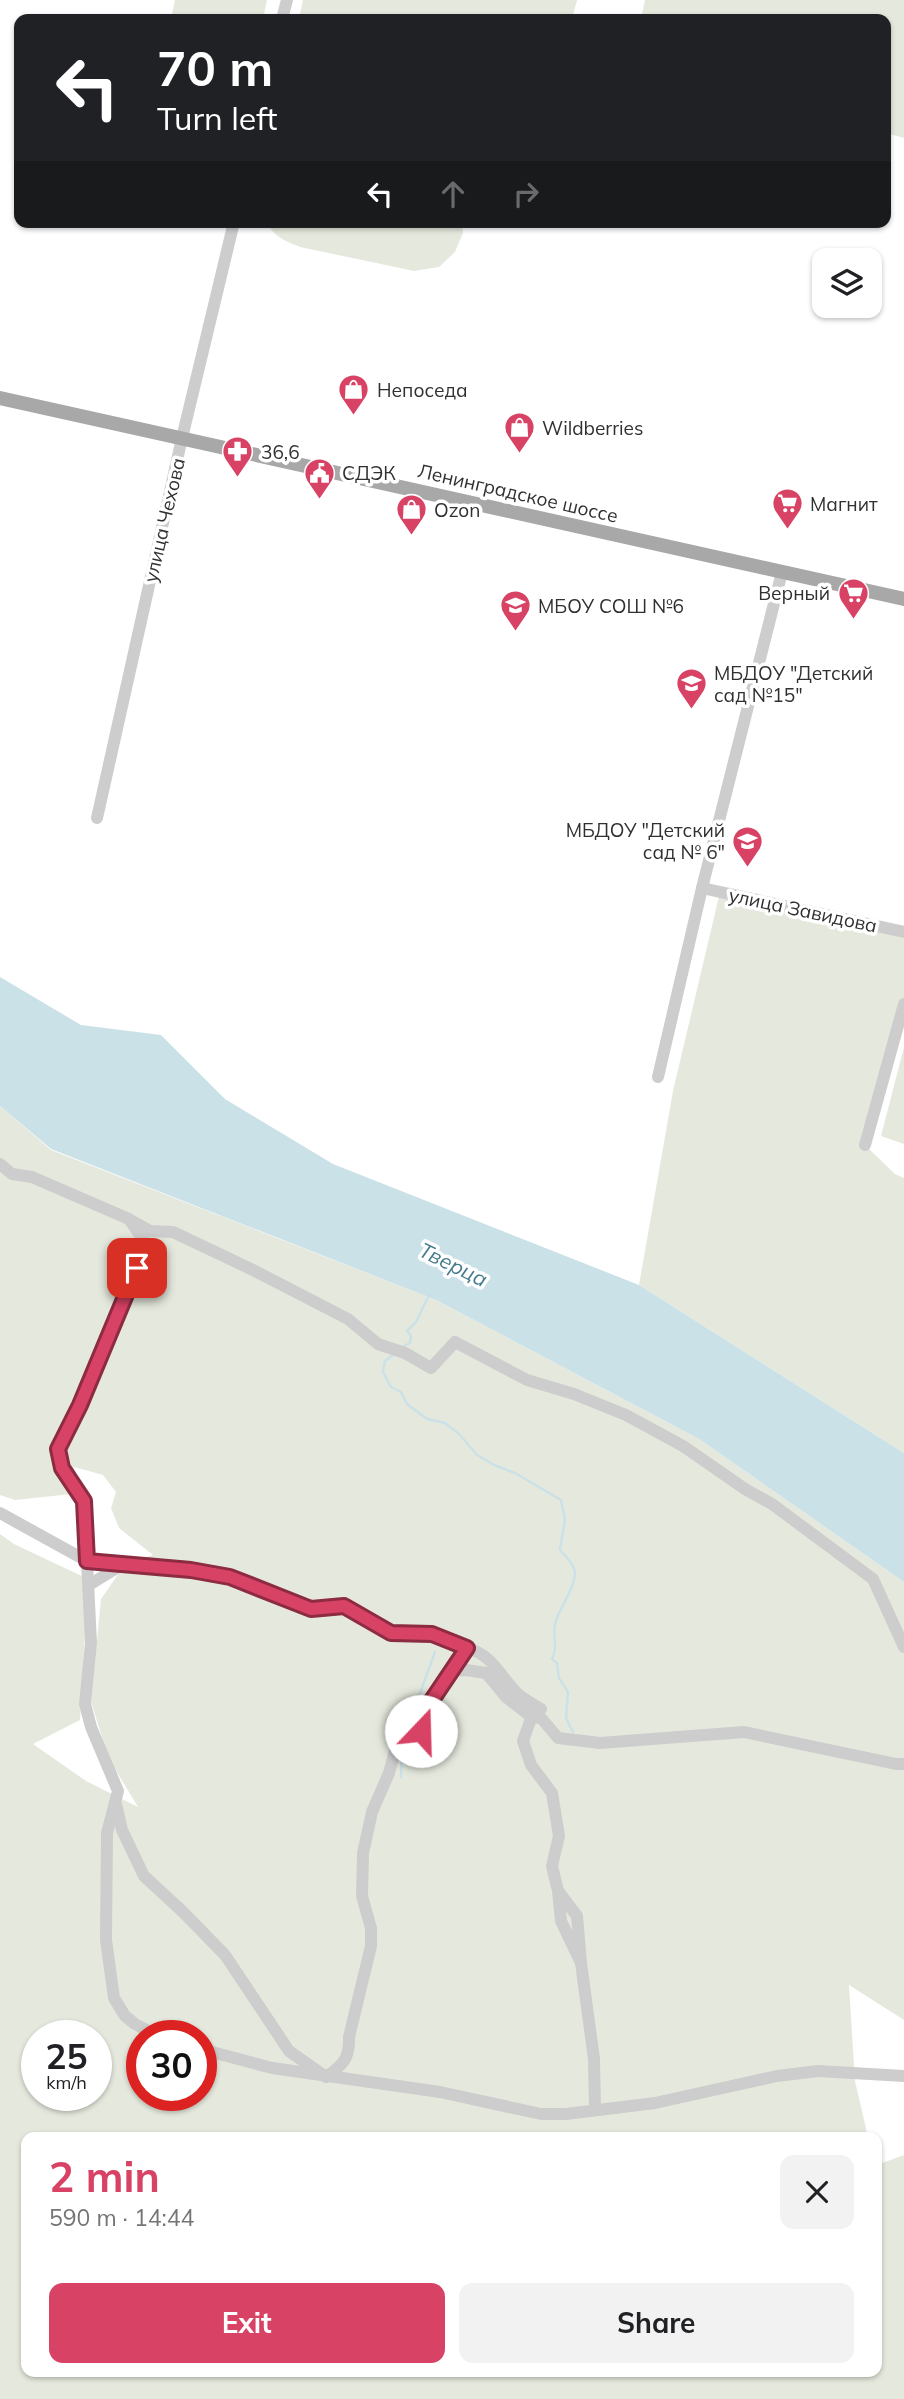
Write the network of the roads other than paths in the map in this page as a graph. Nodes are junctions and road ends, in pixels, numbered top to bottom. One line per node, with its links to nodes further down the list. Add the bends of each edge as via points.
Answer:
1 (233, 228): 3 (street, улица Чехова)
2 (0, 398): 3 (main road, Ленинградское шоссе)
3 (182, 438): 4 (main road, Ленинградское шоссе); 6 (street, улица Чехова)
4 (782, 572): 5 (main road, Ленинградское шоссе); 7 (street)
5 (904, 599)
6 (97, 818)
7 (702, 888): 8 (street, улица Завидова); 10 (street)
8 (904, 932)
9 (904, 1004): 11 (street)
10 (658, 1077)
11 (865, 1145)
12 (0, 1164): 13 (street, via 12,1174 32,1177)
13 (129, 1219): 15 (street, via 147,1245 58,1449 62,1468 84,1501); 18 (street, via 150,1231 173,1232 253,1270 348,1319 378,1345 431,1368 455,1342 527,1380 626,1416 683,1446 772,1504 873,1579)
14 (0, 1513): 15 (street)
15 (87, 1561): 16 (street); 17 (street)
16 (120, 1566): 17 (street); 19 (street, via 230,1577 311,1609 344,1606 391,1633 432,1634)
17 (89, 1585): 23 (street, via 85,1704 118,1791)
18 (904, 1647)
19 (467, 1648): 20 (street); 21 (street, via 480,1651 517,1693 541,1709)
20 (452, 1671): 21 (street, via 486,1673 506,1697); 27 (street, via 432,1700 421,1731 396,1747 373,1812 362,1870 371,1946 349,2037 350,2052)
21 (531, 1716): 22 (street, via 542,1719 558,1738 600,1743 744,1732); 28 (street, via 523,1741 531,1765 552,1793 559,1836 552,1866 558,1891 577,1916)
22 (904, 1764)
23 (116, 1804): 24 (street, via 107,1833 106,1926 114,1998); 27 (street, via 122,1830 144,1876 225,1955 289,2051)
24 (130, 2020)
25 (217, 2053): 27 (street)
26 (904, 2076): 28 (street, via 818,2071 655,2104)
27 (326, 2077): 28 (street, via 440,2092 541,2114)
28 (596, 2109)

